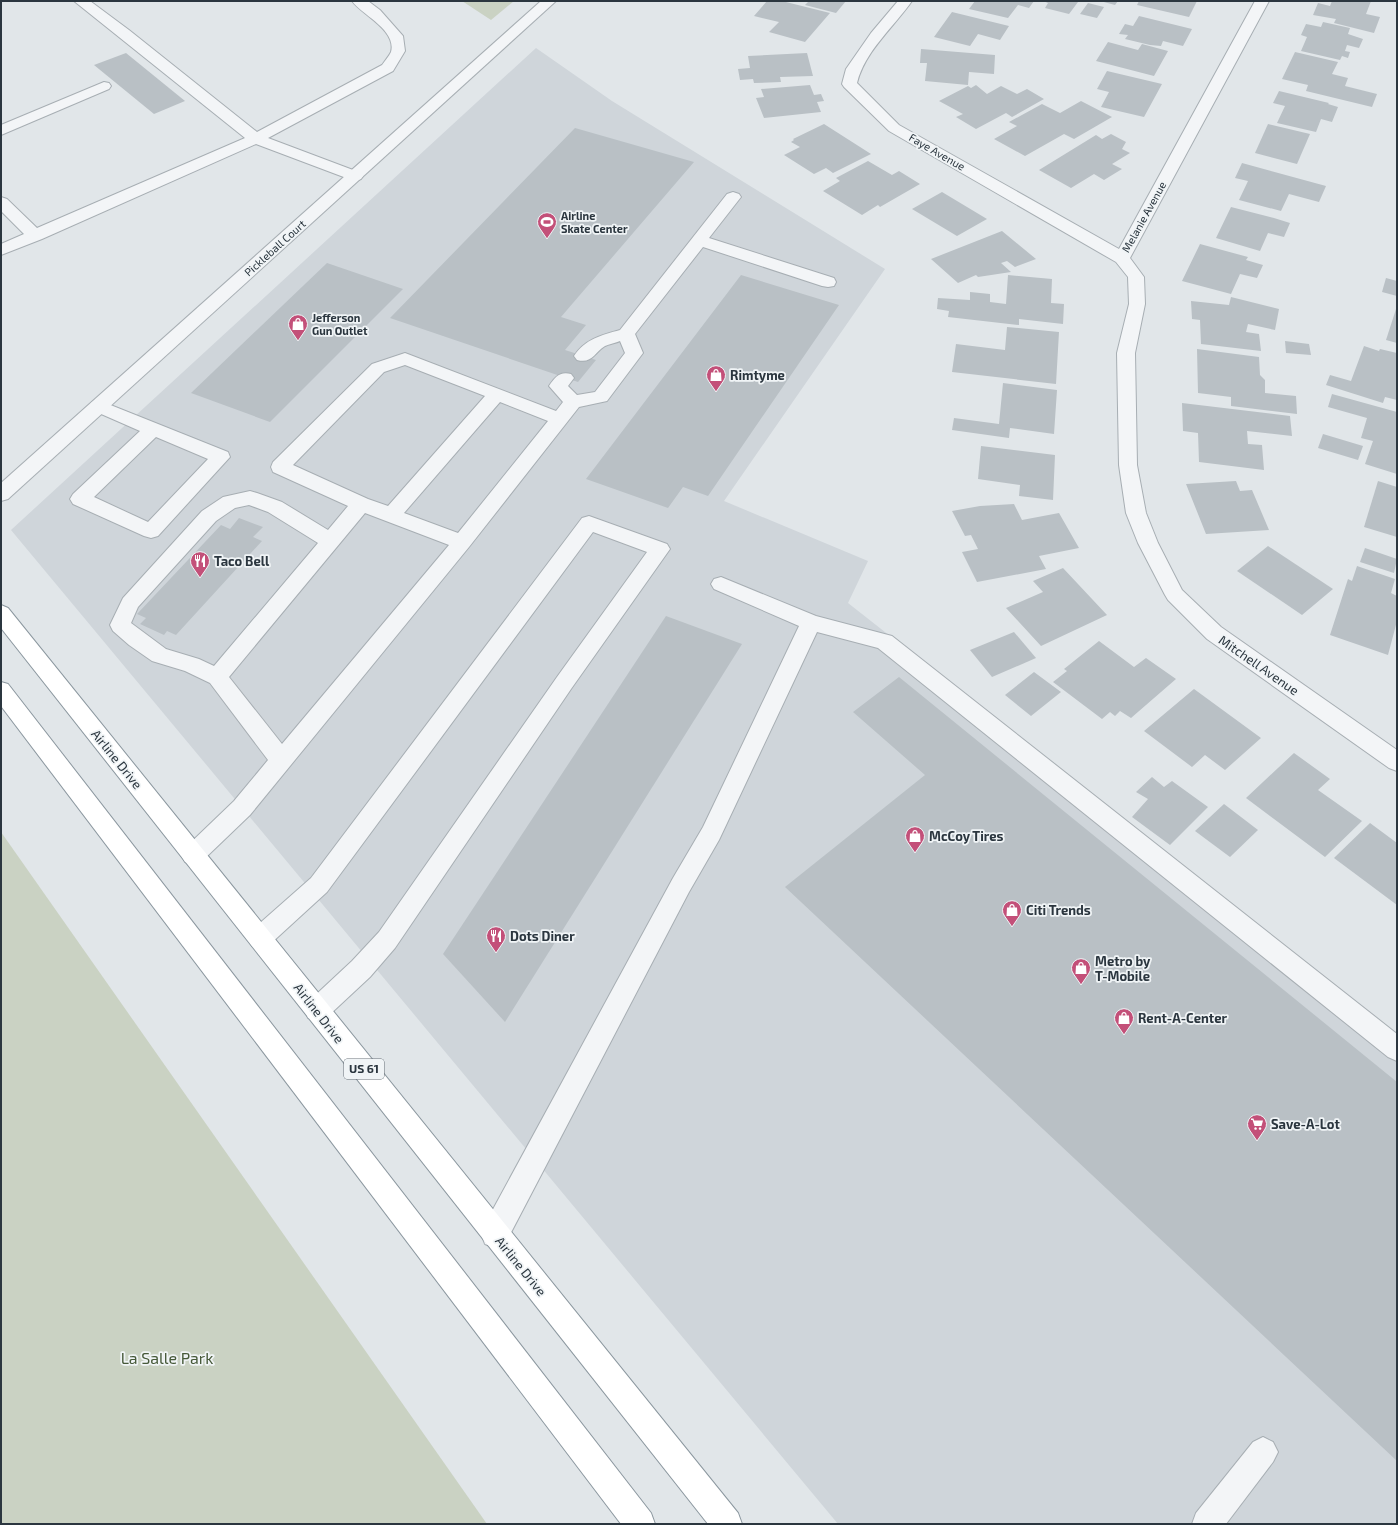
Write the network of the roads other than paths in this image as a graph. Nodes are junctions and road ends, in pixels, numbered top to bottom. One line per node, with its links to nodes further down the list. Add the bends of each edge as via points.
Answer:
1 (81, 1): 8 (street)
2 (359, 1): 8 (street, via 375,13 396,36 398,50 388,68)
3 (549, 1): 9 (street, Pickleball Court)
4 (905, 1): 15 (street, Faye Avenue, via 853,69 849,84 894,128)
5 (1262, 1): 15 (street, Melanie Avenue)
6 (104, 86): 7 (street)
7 (1, 130)
8 (256, 139): 9 (street); 12 (street)
9 (355, 176): 22 (street, Pickleball Court)
10 (733, 197): 13 (street)
11 (1, 202): 12 (street)
12 (36, 236): 14 (street)
13 (699, 240): 16 (street); 17 (street)
14 (1, 250)
15 (1122, 258): 30 (street, Melanie Avenue, via 1136,277 1137,304 1126,354 1128,465 1136,513)
16 (828, 282)
17 (626, 334): 18 (street, via 599,342); 21 (street, via 634,353 601,397)
18 (583, 356)
19 (565, 378): 21 (street, via 558,386)
20 (497, 394): 23 (street); 26 (street, via 405,359 378,368 280,467); 27 (street)
21 (573, 402): 23 (street)
22 (98, 406): 24 (street); 25 (street, Pickleball Court)
23 (560, 419): 29 (street)
24 (153, 429): 24 (street, via 221,456 151,531 80,499)
25 (1, 494)
26 (361, 504): 27 (street); 28 (street)
27 (391, 514): 29 (street)
28 (330, 542): 34 (street); 34 (street, via 275,507 250,498 230,502 209,516 130,603 120,625 136,639 159,655 192,665)
29 (462, 542): 36 (street)
30 (1148, 543): 37 (street, Mitchell Avenue, via 1175,595 1214,633)
31 (721, 584): 33 (street)
32 (1, 613): 38 (highway, Airline Drive / US 61)
33 (811, 623): 41 (street, via 885,642); 42 (street, via 711,833)
34 (217, 677): 36 (street)
35 (1, 690): 44 (highway)
36 (281, 760): 38 (street, via 236,814)
37 (1397, 762)
38 (193, 855): 39 (highway, Airline Drive / US 61)
39 (260, 938): 40 (highway, Airline Drive / US 61); 40 (street, via 319,885 589,523 660,549 387,940 361,969)
40 (317, 1010): 42 (highway, Airline Drive / US 61)
41 (1397, 1049)
42 (495, 1234): 45 (highway, Airline Drive / US 61)
43 (1263, 1452): 46 (street)
44 (640, 1524)
45 (727, 1524)
46 (1206, 1524)

